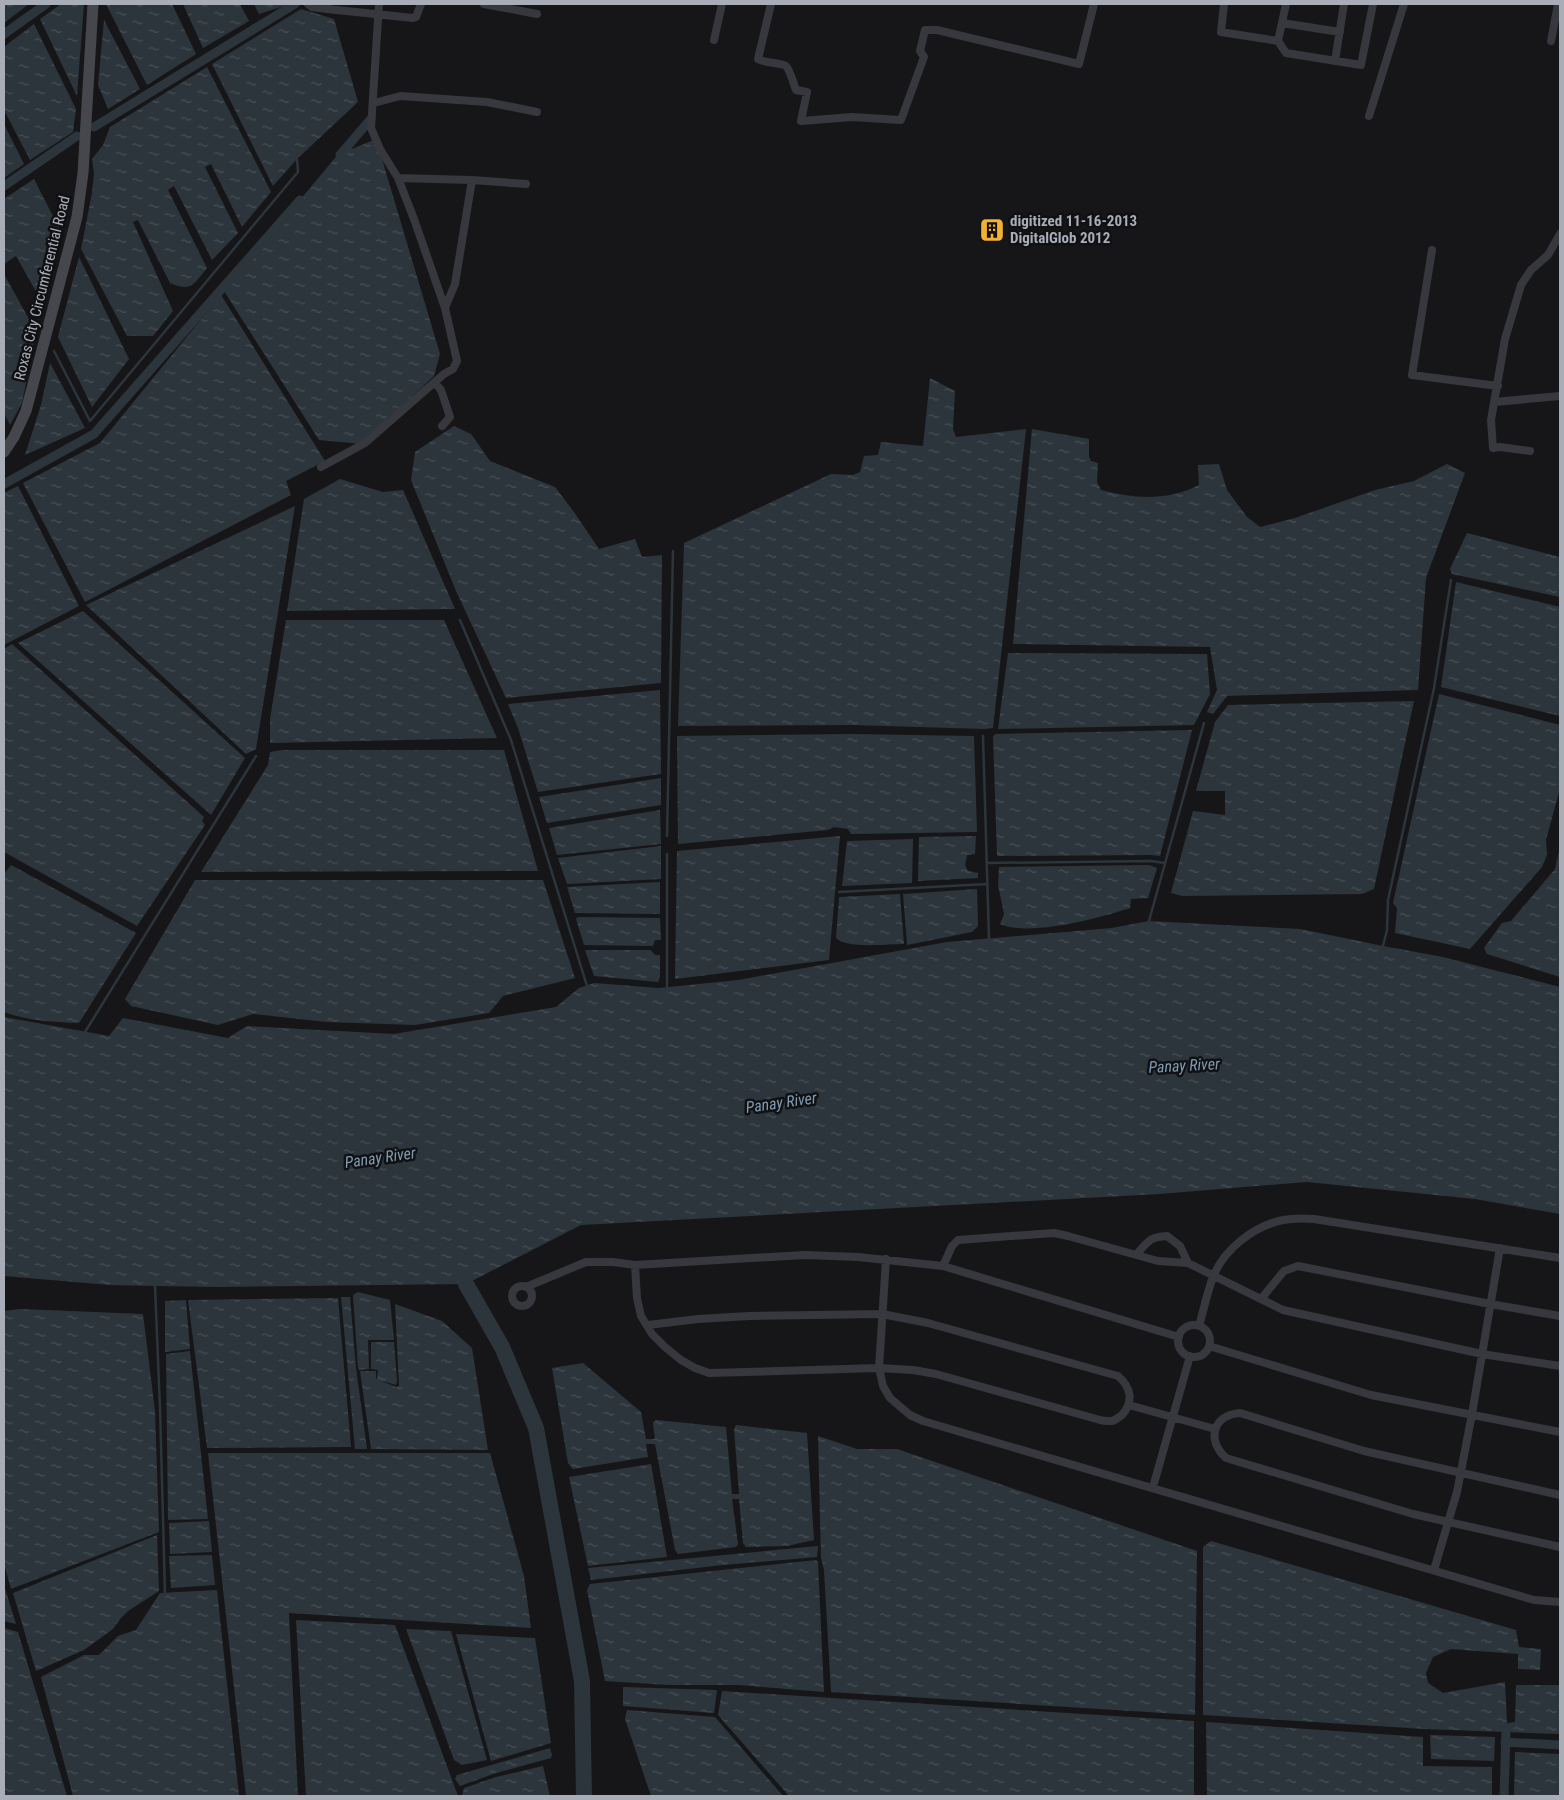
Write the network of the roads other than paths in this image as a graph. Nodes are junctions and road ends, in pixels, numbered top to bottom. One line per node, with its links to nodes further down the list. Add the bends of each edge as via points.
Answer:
1 (93, 4): 39 (main road, Roxas City Circumferential Road, via 77,217 26,411)
2 (308, 4): 15 (street, via 312,7)
3 (379, 4): 17 (street)
4 (421, 4): 17 (street, via 413,18)
5 (484, 4): 16 (street)
6 (722, 4): 20 (street)
7 (771, 4): 8 (street, via 758,59 786,66 796,90 807,92 801,121 901,120 924,57 920,51 926,30 1079,64)
8 (1094, 4)
9 (1224, 4): 21 (street, via 1222,32)
10 (1286, 4): 18 (street)
11 (1344, 4): 19 (street)
12 (1373, 4): 23 (street, via 1360,64)
13 (1404, 4): 26 (street)
14 (1558, 4): 22 (street)
15 (327, 6): 17 (street)
16 (538, 14)
17 (378, 16): 24 (street)
18 (1282, 23): 19 (street); 21 (street)
19 (1340, 32): 23 (street)
20 (714, 40)
21 (1278, 41): 23 (street, via 1286,53)
22 (1550, 41)
23 (1335, 61)
24 (374, 103): 25 (street, via 400,96 487,102); 27 (street, via 371,128)
25 (537, 112)
26 (1368, 116)
27 (398, 178): 28 (street); 32 (street)
28 (472, 180): 29 (street); 32 (street, via 455,284)
29 (526, 184)
30 (1560, 234): 34 (street, via 1548,255 1531,270 1521,285 1505,339)
31 (1432, 250): 34 (street, via 1412,375)
32 (445, 308): 33 (street, via 457,361 453,369)
33 (435, 383): 37 (street, via 441,390 450,417); 40 (street, via 365,443)
34 (1498, 386): 36 (street)
35 (1560, 396): 36 (street)
36 (1495, 402): 38 (street, via 1491,420 1493,448)
37 (442, 426)
38 (1530, 451)
39 (4, 452)
40 (321, 467)
41 (1500, 1248): 43 (street); 48 (street, via 1298,1218 1266,1225 1248,1235 1222,1261); 51 (street)
42 (1137, 1254): 45 (street, via 1158,1261); 45 (street, via 1148,1240 1167,1236 1180,1246); 47 (street, via 1054,1233 958,1240)
43 (1560, 1258)
44 (886, 1259): 46 (street, via 804,1255); 47 (street); 52 (street)
45 (1188, 1263): 48 (street)
46 (635, 1265): 49 (street, via 586,1262); 54 (street, via 637,1298 641,1316)
47 (943, 1266): 56 (street)
48 (1214, 1276): 50 (street); 55 (street)
49 (526, 1287)
50 (1261, 1299): 51 (street, via 1284,1271 1298,1266); 58 (street, via 1283,1310)
51 (1490, 1304): 53 (street); 58 (street)
52 (882, 1314): 54 (street, via 749,1316); 61 (street); 62 (street, via 928,1323 1118,1376 1126,1382)
53 (1560, 1316)
54 (648, 1325): 61 (street, via 652,1334 681,1360 709,1372)
55 (1199, 1326): 56 (street, via 1189,1326); 57 (street, via 1210,1336)
56 (1179, 1336): 59 (street, via 1182,1350)
57 (1210, 1346): 59 (street, via 1200,1356); 63 (street, via 1371,1394)
58 (1482, 1354): 60 (street); 63 (street)
59 (1190, 1356): 64 (street)
60 (1560, 1366)
61 (878, 1368): 62 (street, via 936,1374 1100,1420 1114,1421); 68 (street, via 890,1398 910,1416)
62 (1129, 1405): 64 (street)
63 (1472, 1414): 66 (street); 67 (street)
64 (1171, 1418): 65 (street); 68 (street)
65 (1215, 1429): 67 (street, via 1223,1418 1240,1413 1364,1451); 70 (street, via 1215,1444 1226,1458 1413,1514)
66 (1560, 1432)
67 (1460, 1472): 69 (street); 70 (street)
68 (1152, 1487): 72 (street)
69 (1560, 1495)
70 (1448, 1521): 71 (street); 72 (street)
71 (1560, 1547)
72 (1434, 1570): 73 (street, via 1534,1600)
73 (1560, 1602)

